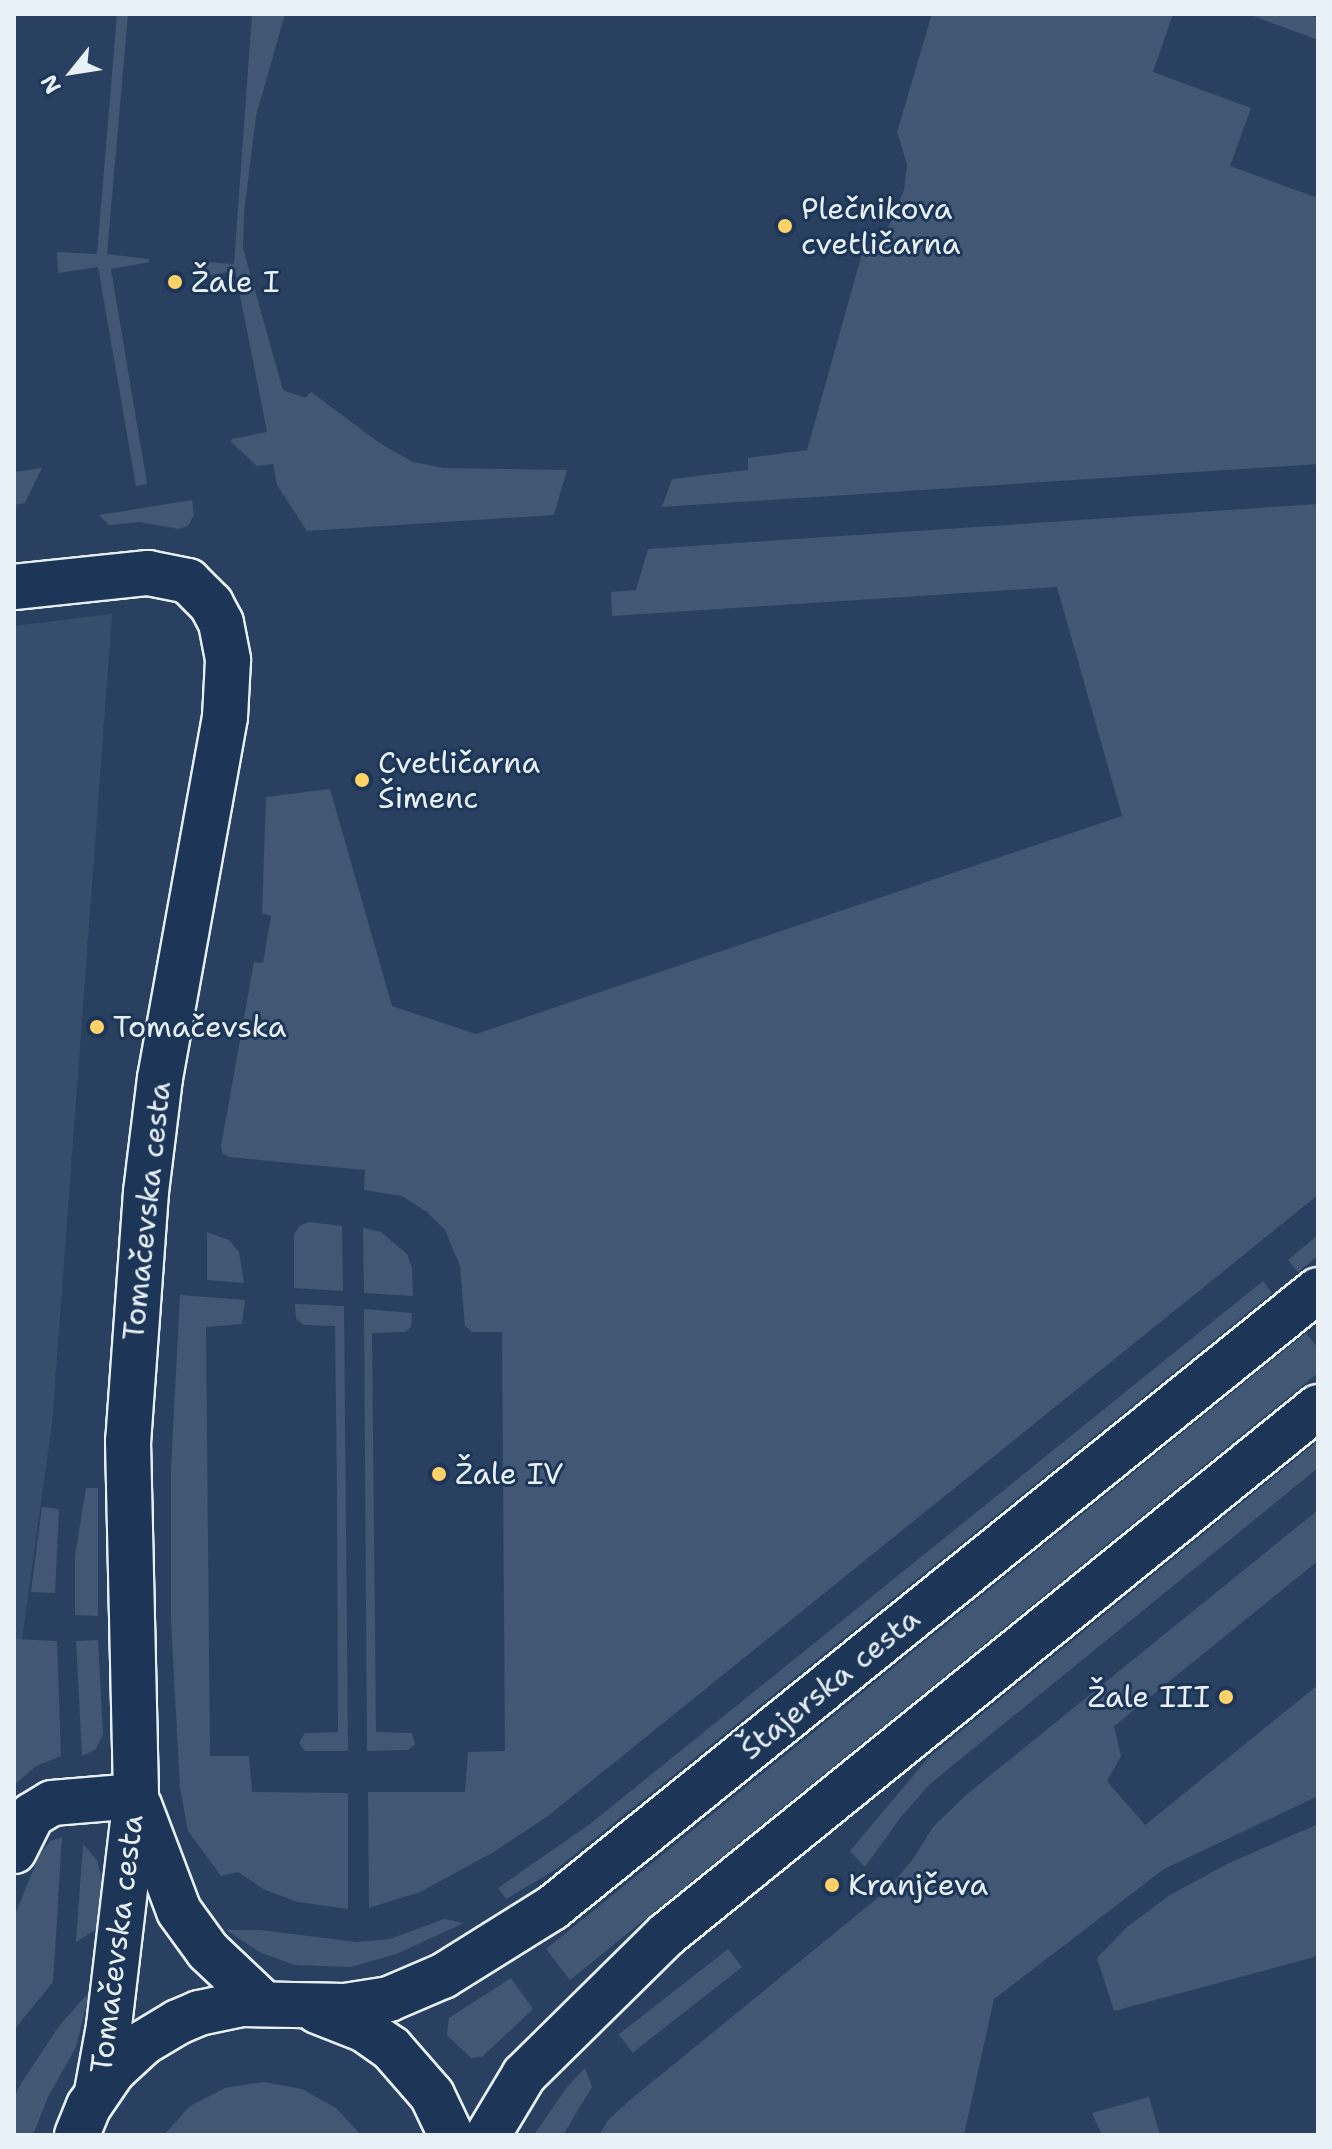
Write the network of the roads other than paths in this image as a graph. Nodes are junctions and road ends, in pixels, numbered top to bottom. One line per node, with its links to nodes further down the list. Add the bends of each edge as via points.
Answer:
1 (14, 587): 4 (main road, Tomačevska cesta, via 148,573 188,581 221,623 228,660 225,717 160,1078 138,1280 128,1469)
2 (1318, 1290): 7 (main road, Štajerska cesta, via 552,1908 414,1989 366,2004)
3 (1318, 1407): 11 (main road, via 666,1935 524,2075)
4 (136, 1796): 5 (main road, via 52,1803 32,1815); 6 (main road, Tomačevska cesta, via 179,1911 208,1951); 8 (main road, Tomačevska cesta)
5 (14, 1851)
6 (263, 2003): 7 (main road, Štajerska cesta); 8 (main road, Štajerska cesta, via 209,2010 160,2032 127,2057)
7 (307, 2008): 10 (main road, Štajerska cesta, via 365,2030 391,2048 432,2095)
8 (97, 2092): 9 (main road, Štajerska cesta)
9 (77, 2135)
10 (451, 2135)
11 (488, 2135)

